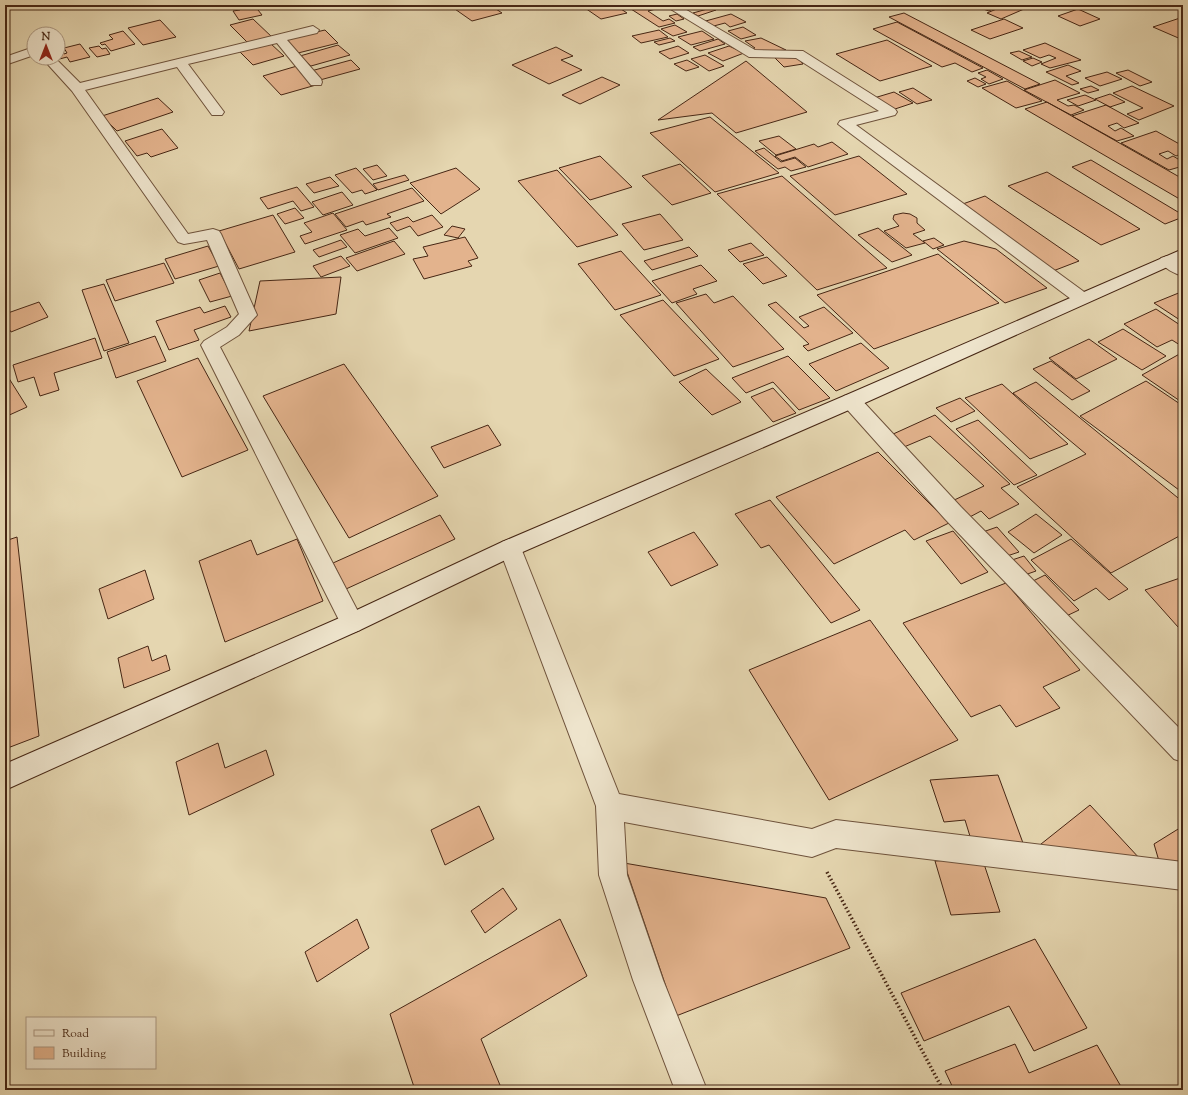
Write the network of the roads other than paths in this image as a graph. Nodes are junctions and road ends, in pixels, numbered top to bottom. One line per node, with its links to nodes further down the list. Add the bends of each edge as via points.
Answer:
1 (670, 5): 12 (street, via 753,54 799,54 890,112 845,124)
2 (313, 30): 3 (street)
3 (280, 39): 6 (street); 8 (street)
4 (26, 53): 5 (street)
5 (5, 60)
6 (181, 64): 9 (street); 10 (street)
7 (56, 66): 9 (street)
8 (316, 82)
9 (77, 88): 15 (street, via 184,239 213,234 248,315 233,331 210,345)
10 (217, 112)
11 (1178, 262): 12 (street)
12 (1081, 298): 13 (street)
13 (851, 401): 14 (street); 16 (street, via 953,513)
14 (510, 548): 15 (street); 18 (street)
15 (352, 623): 17 (street)
16 (1183, 750)
17 (5, 777)
18 (610, 806): 19 (street, via 812,843 836,834); 20 (street, via 613,874 648,980)
19 (1183, 876)
20 (691, 1090)

